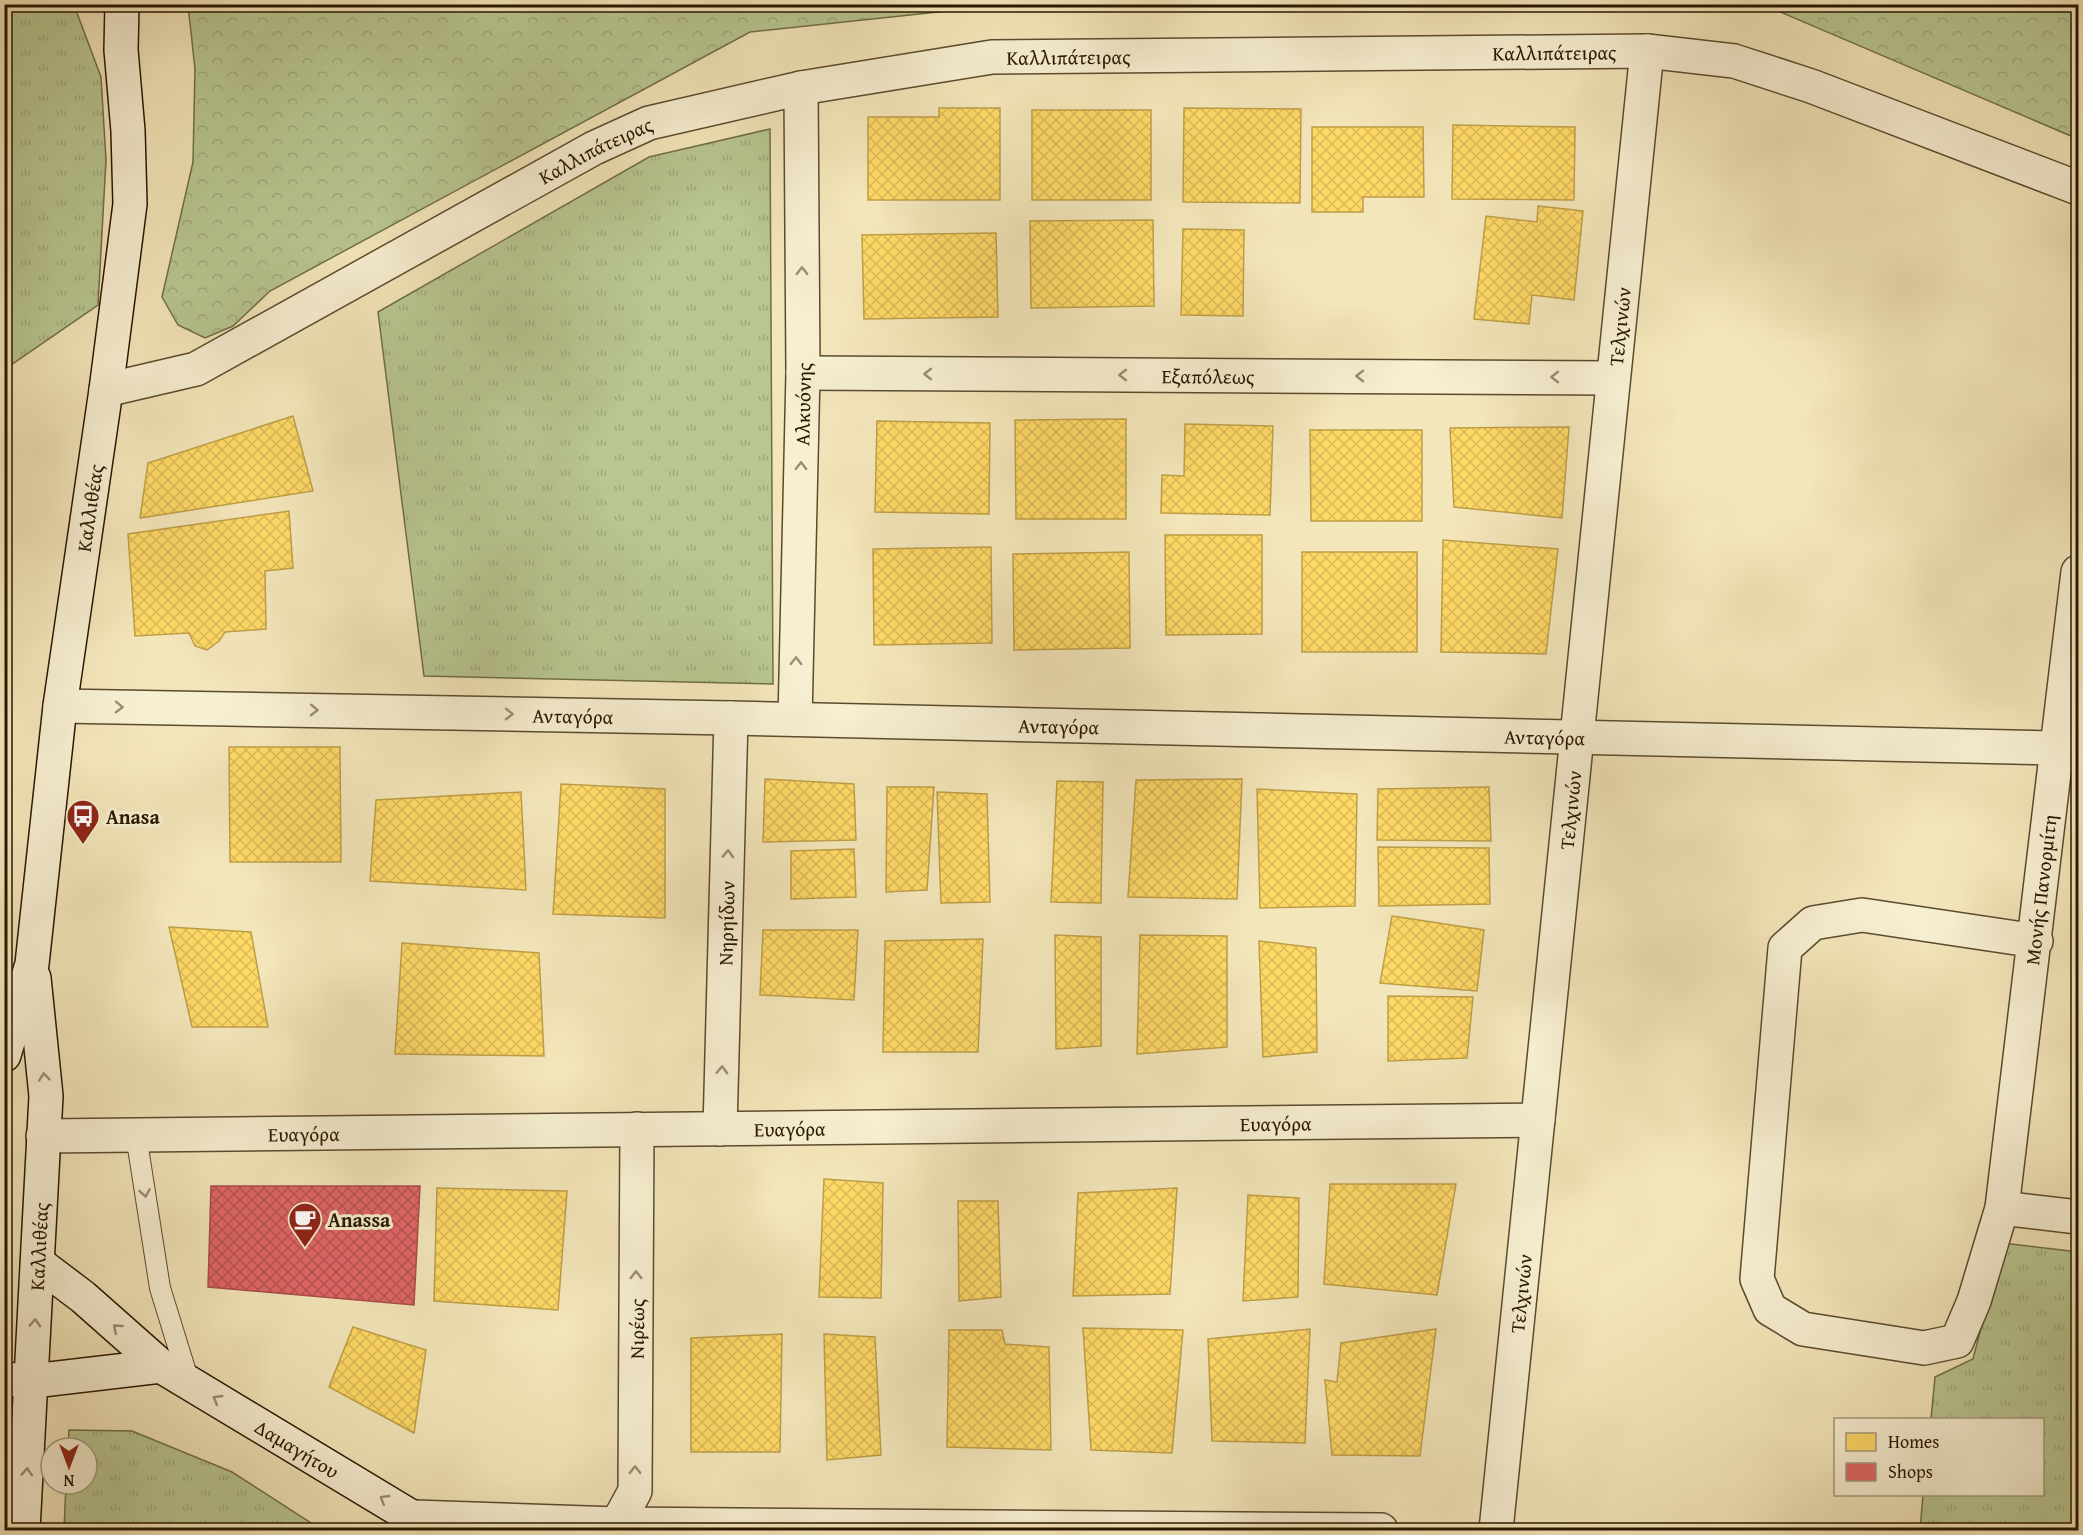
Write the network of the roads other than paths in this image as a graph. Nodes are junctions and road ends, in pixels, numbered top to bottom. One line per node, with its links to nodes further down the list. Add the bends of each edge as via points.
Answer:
1 (101, 4): 3 (street, Καλλιθέας)
2 (122, 4): 3 (street, Καλλιθέας)
3 (121, 50): 9 (street, Καλλιθέας, via 130,204)
4 (1647, 51): 5 (street, Καλλιπάτειρας, via 992,57); 6 (street, Καλλιπάτειρας, via 1734,61 1811,86); 8 (street, Τελχινών)
5 (801, 88): 7 (street, Αλκυόνης, one-way to 5); 9 (street, Καλλιπάτειρας, via 649,123 594,148 196,369)
6 (2079, 188)
7 (803, 374): 8 (street, Εξαπόλεως, one-way to 7); 13 (street, Αλκυόνης, one-way to 7)
8 (1613, 378): 14 (street, Τελχινών)
9 (106, 390): 11 (street, Καλλιθέας)
10 (2079, 572): 15 (street, Μονής Πανορμίτη)
11 (60, 706): 12 (street, Ανταγόρα, one-way to 12); 17 (street, Καλλιθέας)
12 (731, 718): 13 (street, Ανταγόρα); 21 (street, Νηρηίδων, one-way to 12)
13 (795, 719): 14 (street, Ανταγόρα)
14 (1578, 737): 15 (street, Ανταγόρα); 19 (street, Τελχινών)
15 (2056, 748): 16 (street, Μονής Πανορμίτη)
16 (2036, 941): 24 (street, Μονής Πανορμίτη); 24 (street, Μονής Πανορμίτη, via 1862,915 1813,922 1785,948 1757,1279 1770,1309 1803,1329 1924,1347 1957,1341 1974,1301)
17 (32, 964): 18 (street, Καλλιθέας); 23 (street, Καλλιθέας, one-way to 17, via 46,1096)
18 (4, 1055)
19 (1538, 1120): 21 (street, Ευαγόρα); 34 (street, Τελχινών)
20 (637, 1129): 21 (street, Ευαγόρα); 22 (street, Ευαγόρα); 30 (street, Νιρέως, one-way to 20, via 635,1491)
21 (720, 1129)
22 (136, 1135): 23 (street, Ευαγόρα); 27 (lane, one-way to 27)
23 (43, 1136): 26 (street, Καλλιθέας)
24 (2002, 1208): 25 (street)
25 (2079, 1217)
26 (38, 1263): 27 (street, Δαμαγήτου, one-way to 26); 28 (street, Καλλιθέας, one-way to 26)
27 (175, 1374): 28 (street); 29 (street, Δαμαγήτου, one-way to 27)
28 (19, 1380): 32 (street, Καλλιθέας, one-way to 28)
29 (424, 1523): 30 (street)
30 (617, 1527): 31 (street)
31 (1052, 1528): 33 (street)
32 (23, 1530)
33 (1381, 1530)
34 (1496, 1530)

